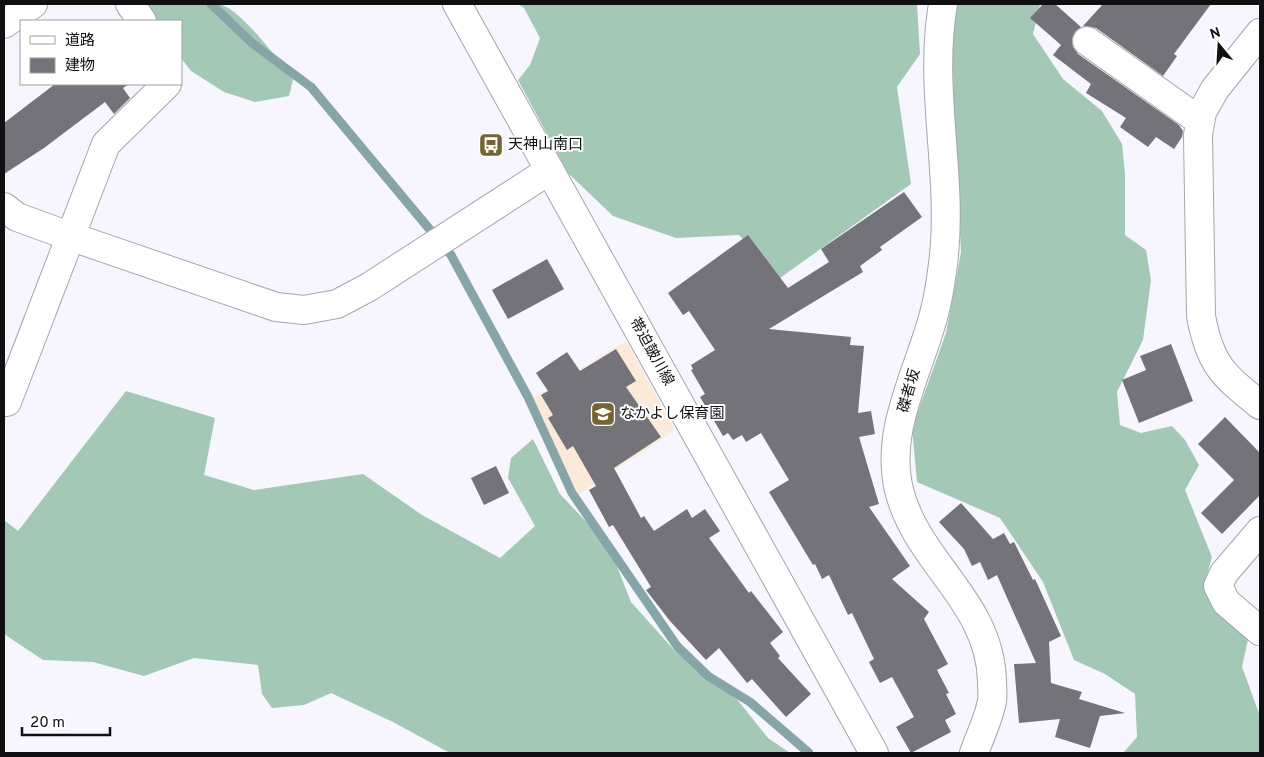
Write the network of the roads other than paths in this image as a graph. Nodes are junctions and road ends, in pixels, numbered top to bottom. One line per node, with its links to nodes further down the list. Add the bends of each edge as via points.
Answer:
1 (33, 4): 6 (street)
2 (130, 4): 5 (street)
3 (457, 4): 11 (street, 帯迫皷川線)
4 (943, 4): 19 (street, 磔者坂, via 938,78 946,236 935,310 897,435 895,466 899,490 914,531 982,630 991,662 992,700)
5 (141, 20)
6 (4, 24)
7 (1260, 33): 10 (street, via 1215,89)
8 (1087, 41): 10 (street)
9 (166, 85): 13 (street, via 106,144)
10 (1200, 122): 15 (street, via 1204,333 1209,349 1226,378)
11 (550, 170): 13 (street, via 337,304 304,310 276,308); 18 (street, 帯迫皷川線)
12 (4, 207): 13 (street, via 18,217)
13 (72, 238): 14 (street, via 7,402)
14 (4, 402)
15 (1260, 405)
16 (1260, 531): 17 (street, via 1224,573 1218,586 1226,602)
17 (1260, 631)
18 (874, 753)
19 (974, 753)

